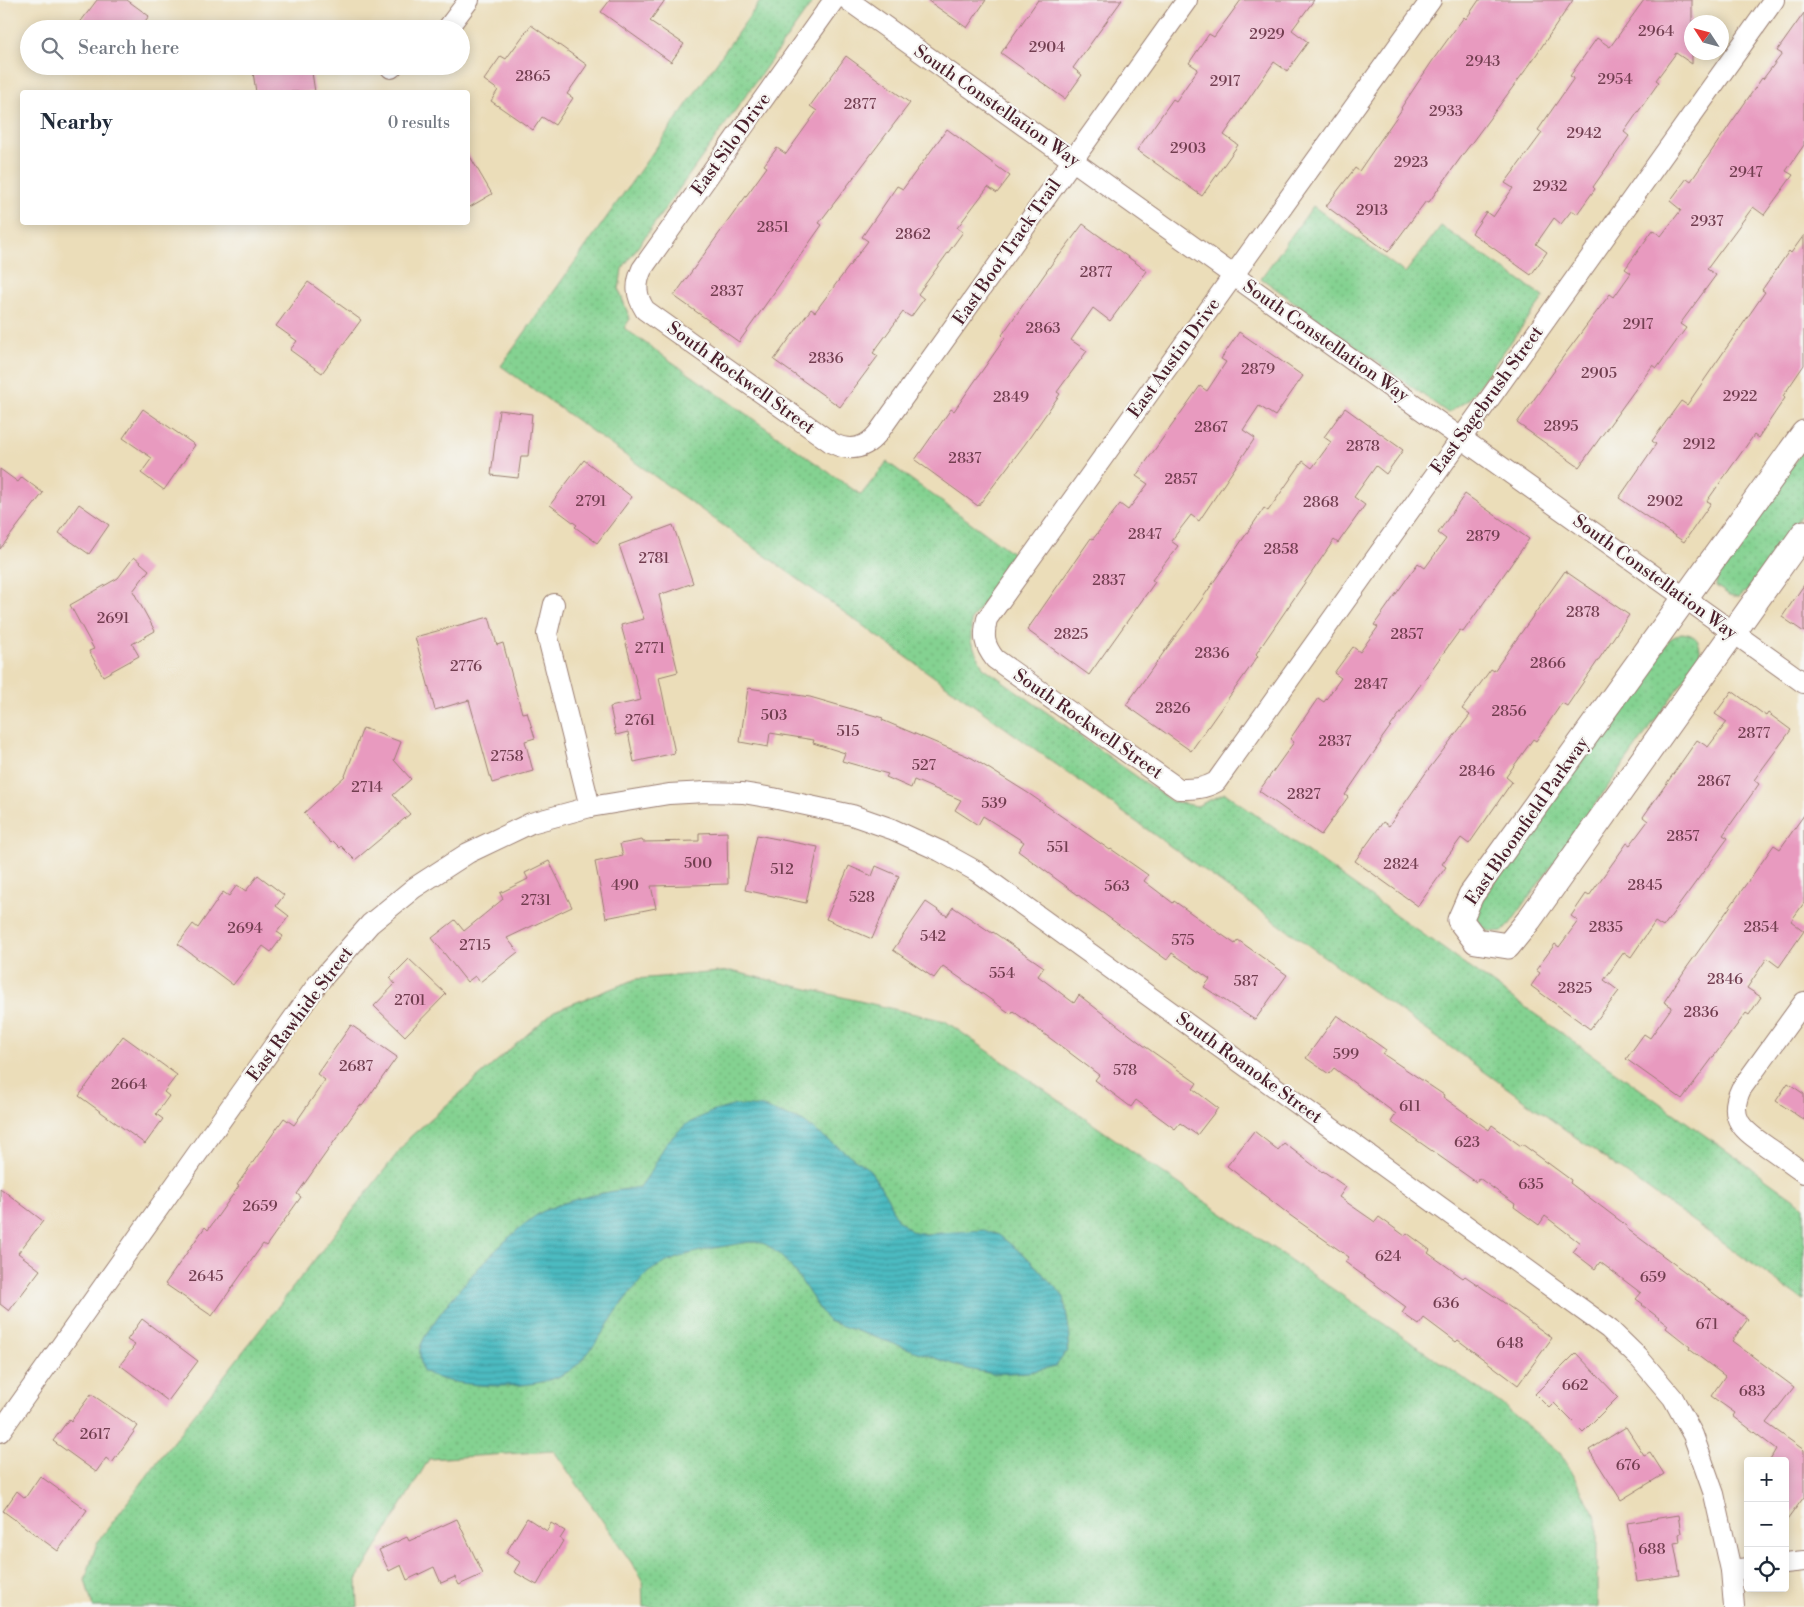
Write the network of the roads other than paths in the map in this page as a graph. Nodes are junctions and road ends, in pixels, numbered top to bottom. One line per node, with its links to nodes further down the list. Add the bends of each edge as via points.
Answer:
1 (469, 0): 7 (street)
2 (834, 0): 10 (street, East Silo Drive, via 642,269)
3 (848, 0): 8 (street, South Constellation Way)
4 (1187, 0): 8 (street, East Boot Track Trail)
5 (1431, 0): 9 (street, East Austin Drive)
6 (1774, 0): 12 (street, East Sagebrush Street)
7 (454, 20)
8 (1073, 160): 9 (street, South Constellation Way); 13 (street, East Boot Track Trail, via 878,433)
9 (1234, 275): 12 (street, South Constellation Way); 18 (street, East Austin Drive, via 987,619 984,632)
10 (636, 290): 13 (street, South Rockwell Street, via 645,310 832,443 841,448)
11 (1804, 433): 15 (street, East Bloomfield Parkway)
12 (1461, 437): 15 (street, South Constellation Way); 20 (street, East Sagebrush Street, via 1216,782)
13 (858, 448)
14 (1804, 533): 17 (street, East Bloomfield Parkway)
15 (1685, 599): 17 (street, South Constellation Way); 17 (street, East Bloomfield Parkway, via 1471,895 1460,920 1476,941 1508,946)
16 (554, 604): 21 (street, via 547,634)
17 (1734, 633): 19 (street, South Constellation Way)
18 (987, 648): 20 (street, South Rockwell Street, via 995,659 1179,788)
19 (1804, 683)
20 (1194, 789)
21 (590, 807): 24 (street, East Rawhide Street, via 531,824 468,853 414,888 370,924 319,982); 27 (street, South Roanoke Street, via 669,794 706,792 782,800 852,815 892,829 976,872 1609,1329 1673,1398 1693,1435)
22 (1804, 1002): 23 (street, via 1742,1089 1736,1108 1737,1118 1745,1131)
23 (1804, 1173)
24 (0, 1432)
25 (1804, 1561): 26 (street)
26 (1789, 1563)
27 (1739, 1569): 28 (street, South Roanoke Street)
28 (1734, 1607)

